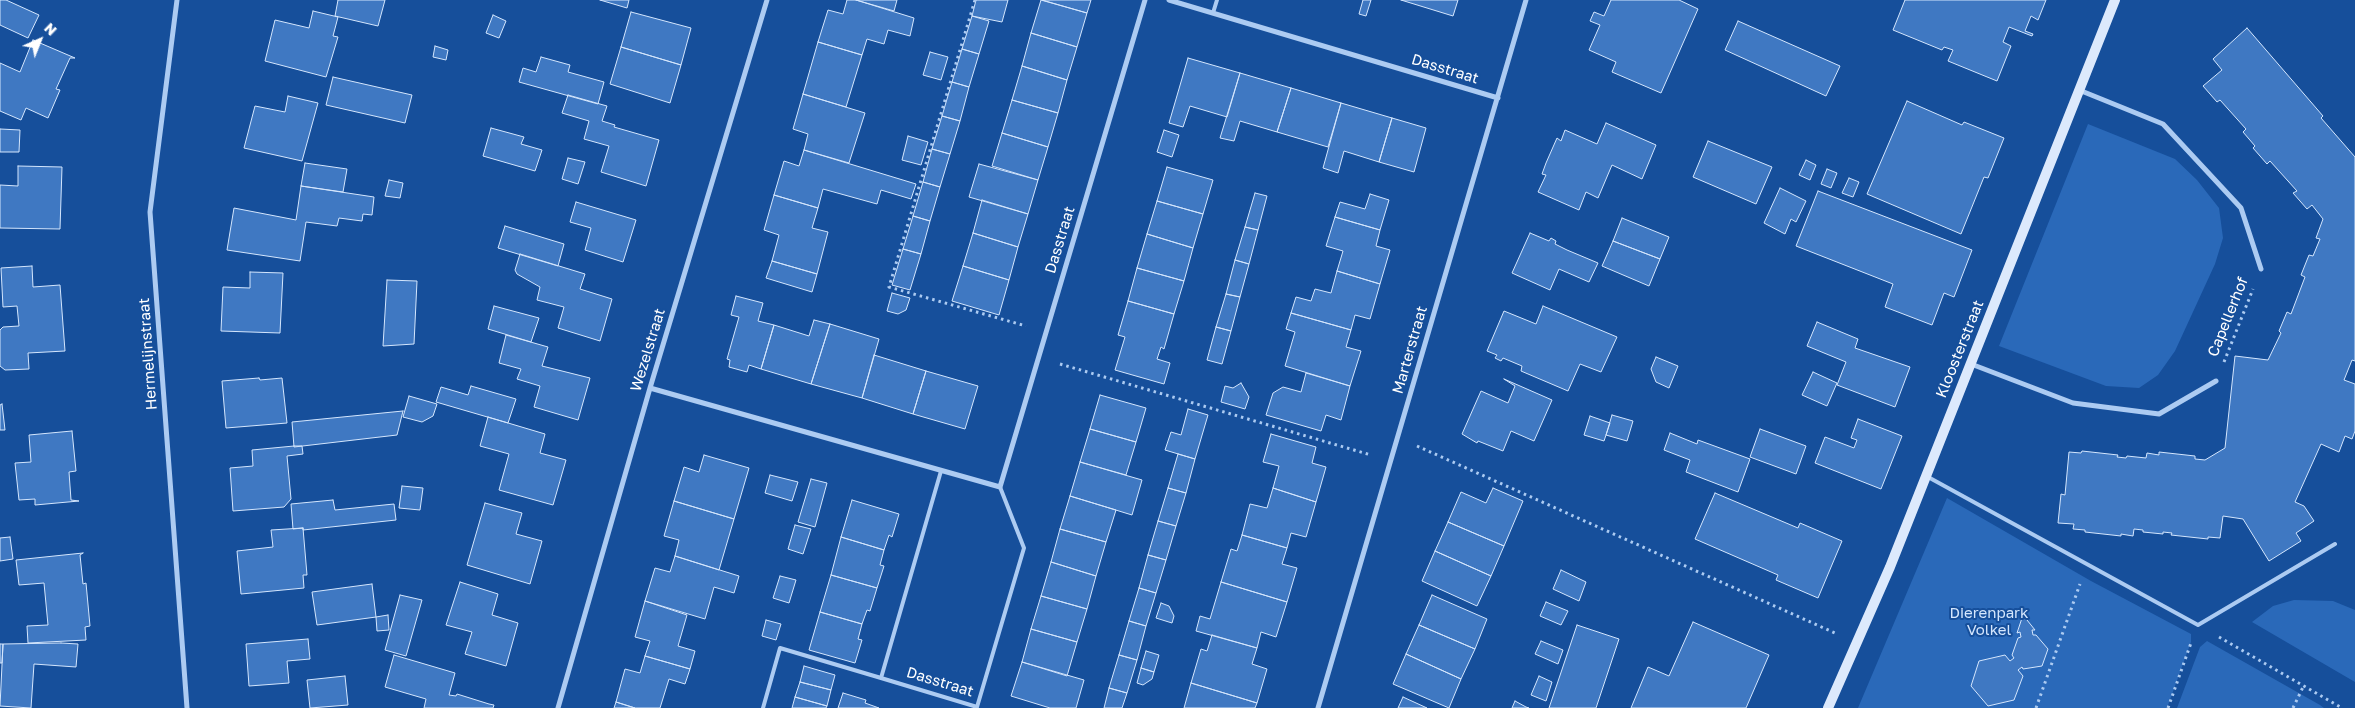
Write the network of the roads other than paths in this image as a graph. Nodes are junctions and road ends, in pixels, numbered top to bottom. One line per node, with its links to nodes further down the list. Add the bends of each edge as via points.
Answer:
1 (177, 0): 20 (street, Hermelijnstraat, via 150,212)
2 (767, 0): 14 (street, Wezelstraat)
3 (1145, 0): 17 (street, Dasstraat)
4 (1169, 0): 8 (street, Dasstraat)
5 (1216, 0): 8 (lane)
6 (1526, 0): 10 (street, Marterstraat)
7 (2115, 0): 9 (street, Kloosterstraat)
8 (1213, 13): 10 (street, Dasstraat)
9 (2079, 90): 11 (street, Capellerhof, via 2163,124 2242,208); 12 (street, Kloosterstraat)
10 (1498, 98): 23 (street, Marterstraat)
11 (2261, 268)
12 (1970, 364): 13 (street, Capellerhof, via 2072,404 2160,414); 16 (street, Kloosterstraat)
13 (2216, 381)
14 (650, 388): 15 (street); 21 (street, Wezelstraat)
15 (941, 471): 17 (street); 19 (lane)
16 (1926, 476): 18 (lane, via 2198,625); 24 (street, Kloosterstraat)
17 (1000, 487): 19 (lane, Dasstraat, via 1024,548 978,706)
18 (2335, 544)
19 (881, 678): 22 (lane, via 780,648)
20 (187, 708)
21 (558, 708)
22 (763, 708)
23 (1318, 708)
24 (1828, 708)

